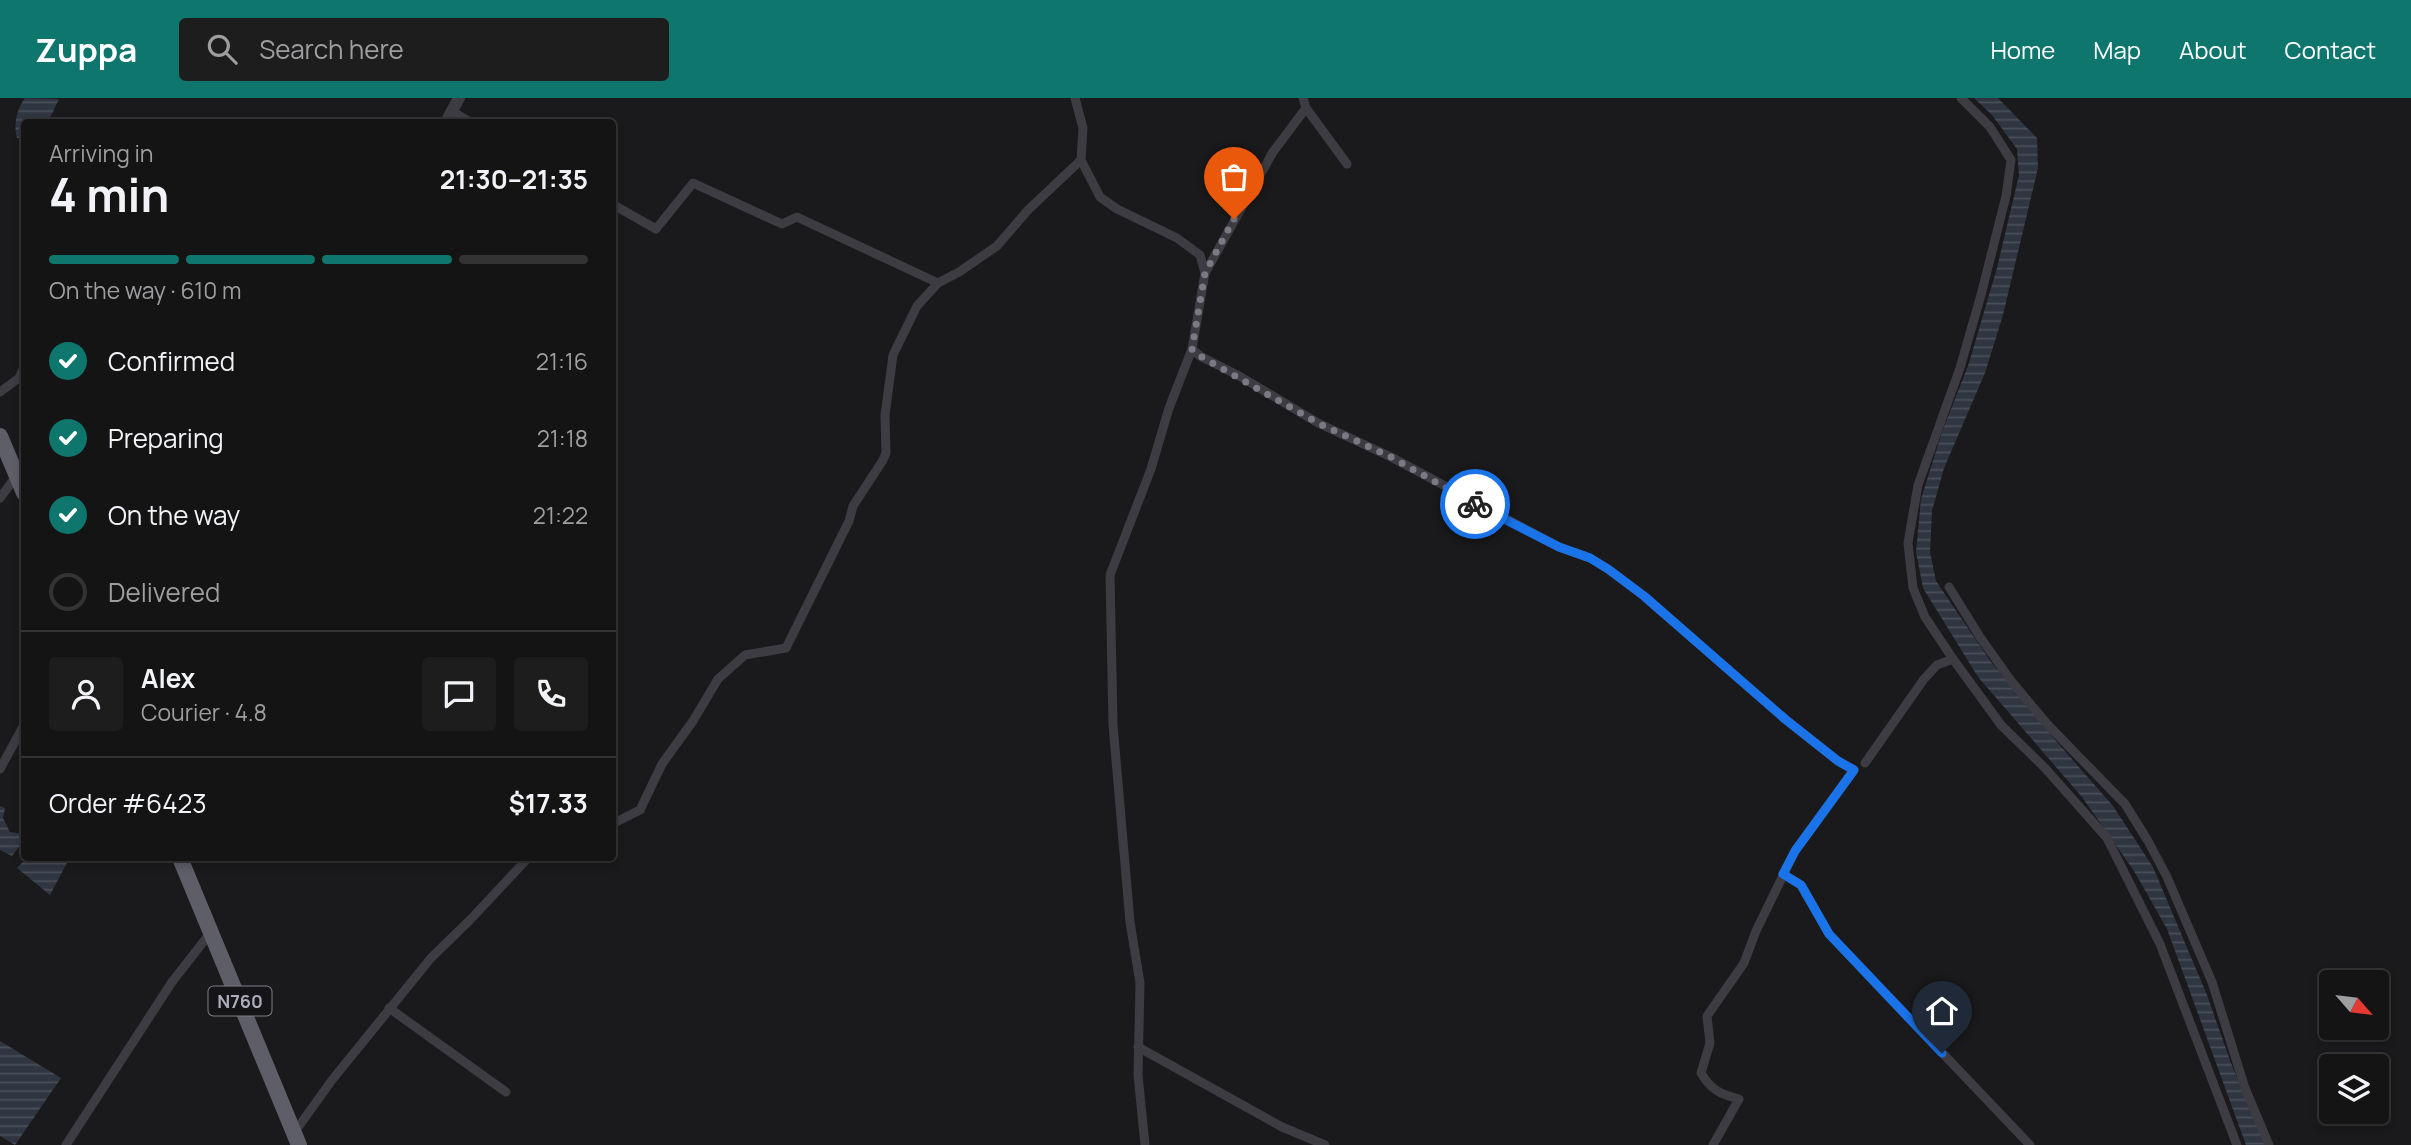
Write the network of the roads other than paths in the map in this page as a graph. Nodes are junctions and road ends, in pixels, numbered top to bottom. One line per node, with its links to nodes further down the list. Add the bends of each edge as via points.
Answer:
1 (459, 98): 5 (street)
2 (1075, 98): 6 (street, via 1083,128)
3 (1961, 98): 19 (street, via 1990,127 2011,160 1981,295 1918,485 1908,543 1913,588)
4 (1304, 103): 7 (street); 9 (street)
5 (449, 117)
6 (1081, 160): 9 (street, via 1100,197 1177,238 1200,255); 10 (street, via 1028,209 997,246)
7 (1347, 164)
8 (616, 206): 10 (street, via 656,229 693,183 782,224 797,217)
9 (1205, 273): 11 (street)
10 (938, 283): 23 (street, via 917,306 893,355 885,415 886,453 853,506 786,648 745,655 718,679 662,764 640,810)
11 (1192, 349): 26 (street, via 1318,423 1608,569 1785,719 1854,770); 29 (street, via 1111,575 1113,725 1130,922 1140,983)
12 (21, 374): 13 (street)
13 (0, 393)
14 (0, 436): 15 (highway)
15 (17, 475): 16 (highway); 17 (street)
16 (21, 485)
17 (0, 498)
18 (1949, 587): 38 (street, via 2012,682 2125,804 2148,841 2212,982 2245,1088)
19 (1952, 659): 21 (street, via 1937,665 1924,679); 37 (street, via 2001,725 2108,838 2160,944)
20 (21, 731): 22 (street)
21 (1865, 763)
22 (0, 769)
23 (616, 822)
24 (181, 861): 27 (highway, N760)
25 (525, 861): 28 (street)
26 (1783, 874): 35 (street, via 1744,963 1707,1016 1710,1043 1701,1073 1709,1087 1739,1099); 36 (street, via 1801,885 1829,934)
27 (211, 932): 31 (highway, N760); 32 (street, via 172,982)
28 (389, 1008): 30 (street); 31 (street, via 332,1080)
29 (1139, 1047): 33 (street); 34 (street, via 1282,1127)
30 (506, 1092)
31 (297, 1139)
32 (66, 1145)
33 (1145, 1145)
34 (1325, 1145)
35 (1713, 1145)
36 (2030, 1145)
37 (2237, 1145)
38 (2269, 1145)

